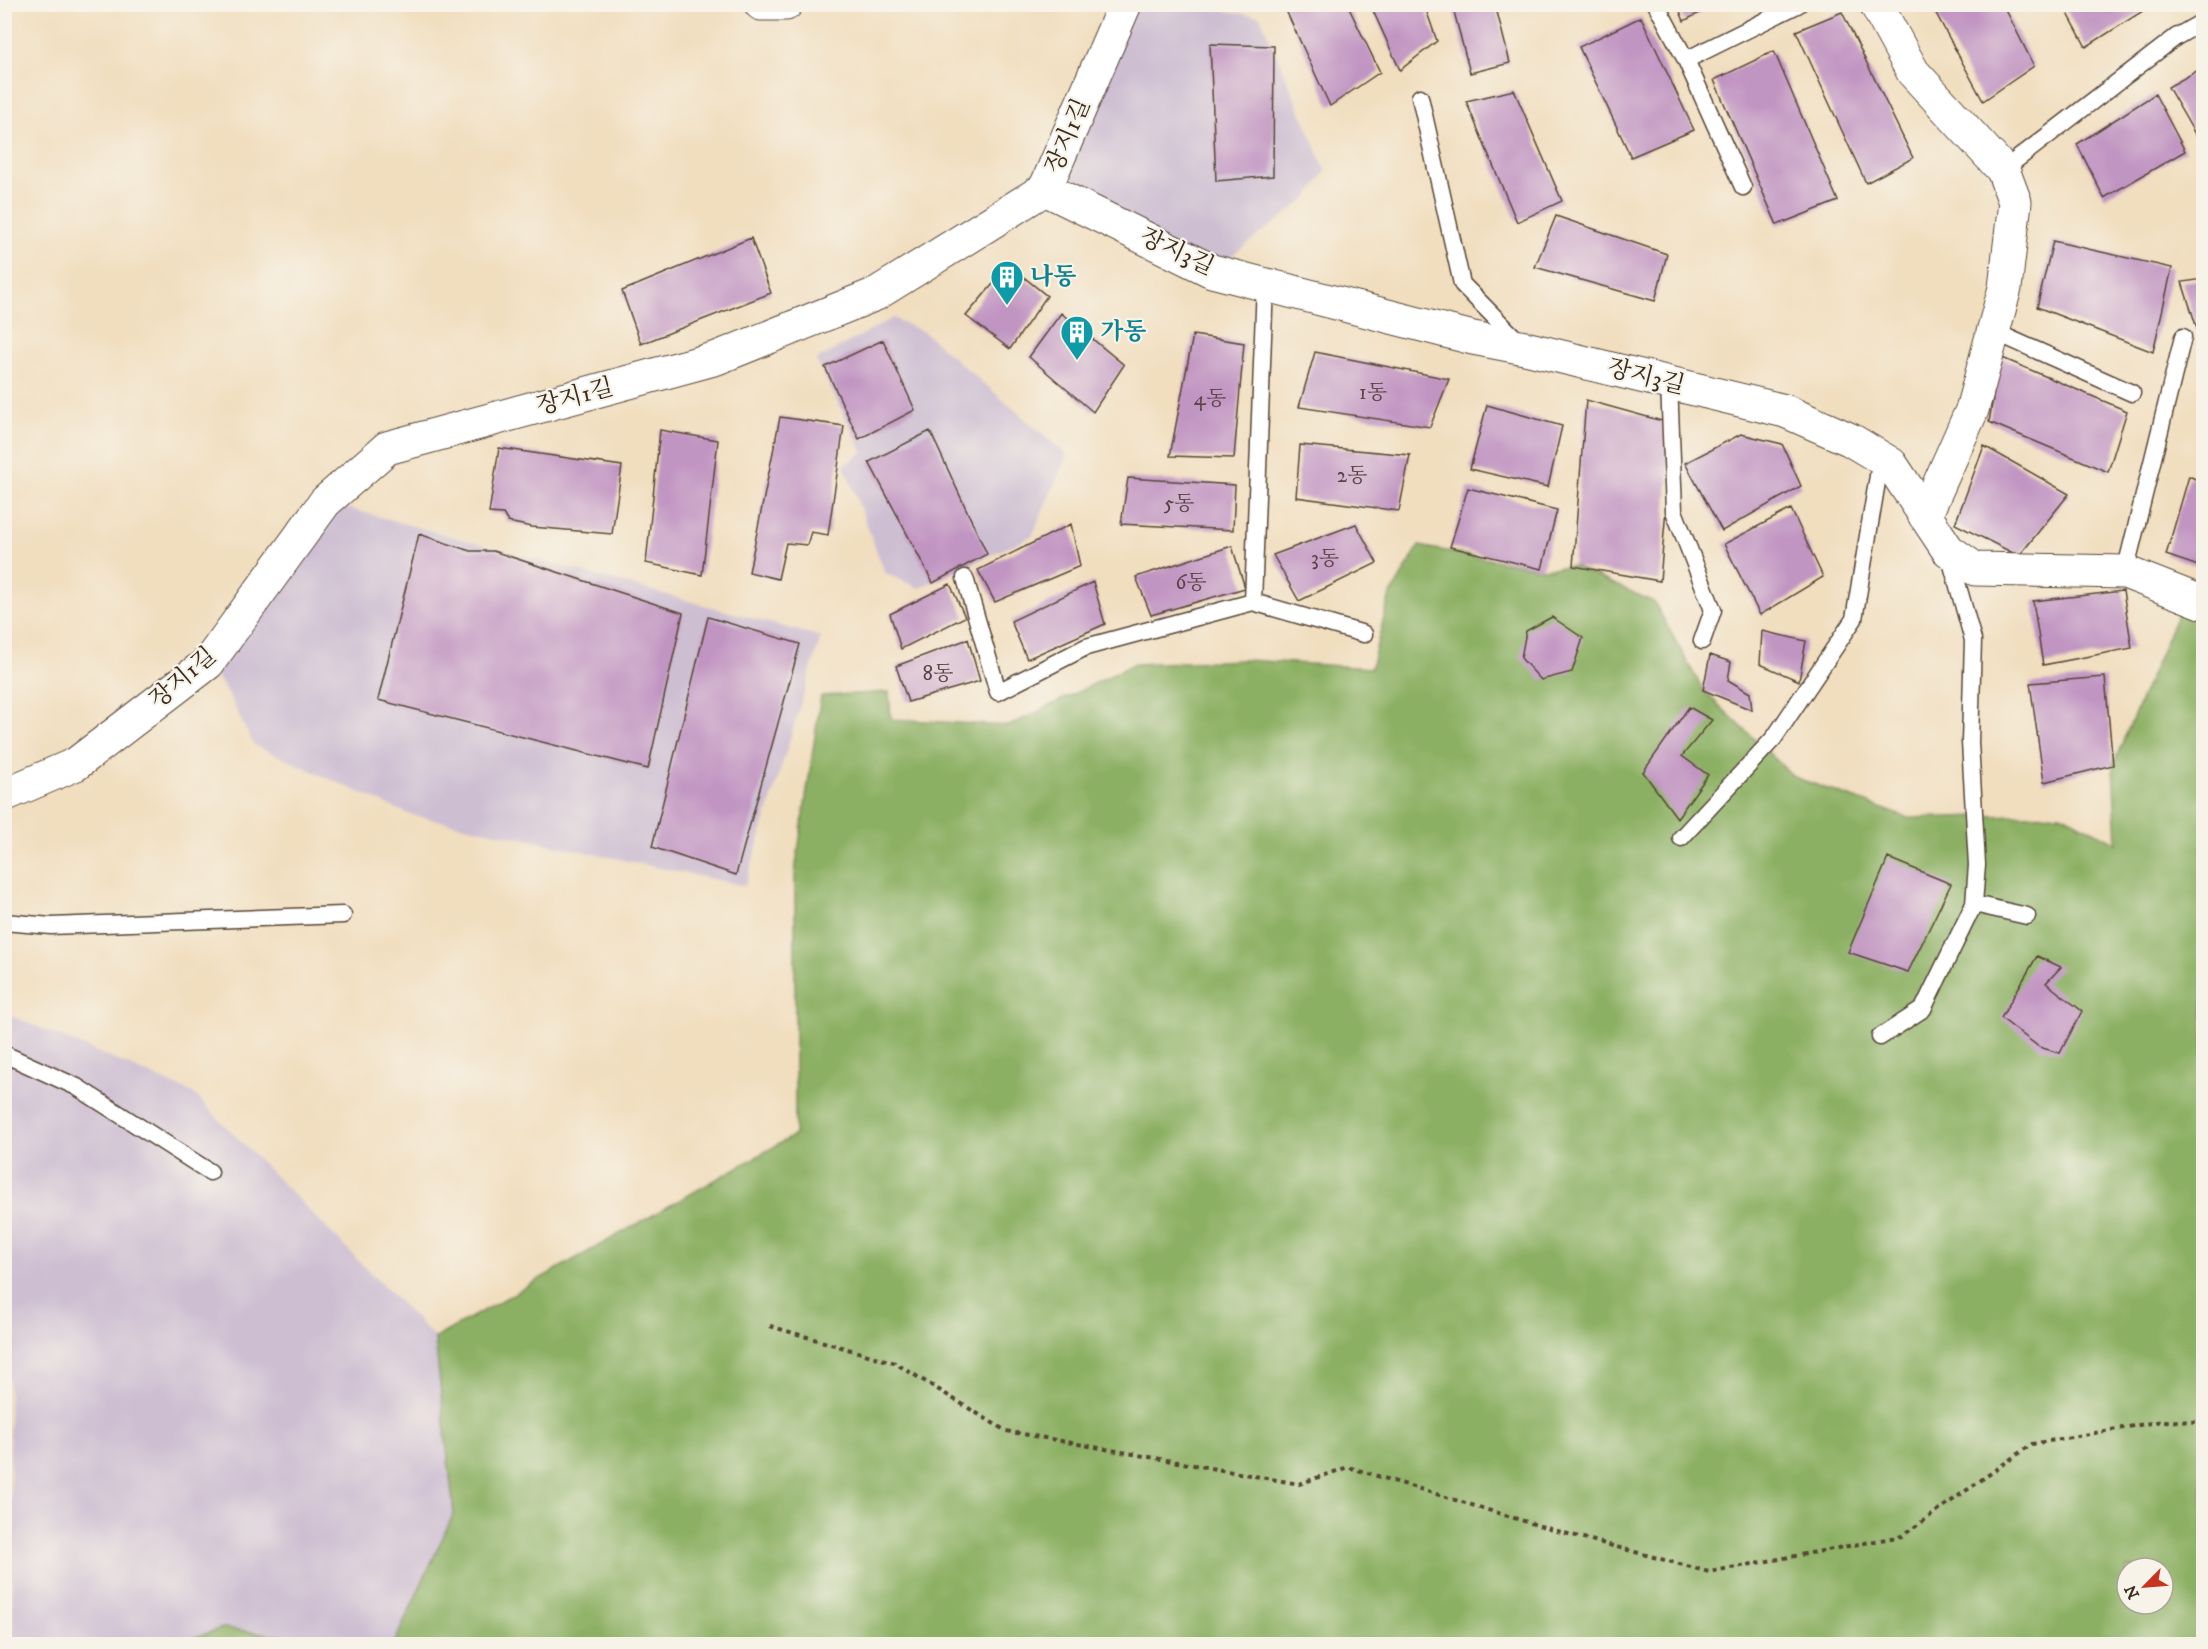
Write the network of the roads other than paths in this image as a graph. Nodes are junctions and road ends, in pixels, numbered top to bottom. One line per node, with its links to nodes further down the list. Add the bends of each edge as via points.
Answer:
1 (761, 4): 2 (street)
2 (786, 4)
3 (1125, 4): 12 (street, 장지1길)
4 (1656, 4): 8 (lane)
5 (1799, 4): 8 (lane)
6 (1876, 4): 10 (street, via 1913,72)
7 (2204, 21): 10 (lane, via 2176,37)
8 (1686, 60): 11 (lane)
9 (1420, 97): 16 (lane, via 1462,284)
10 (2002, 170): 14 (street, via 2015,202 2005,288)
11 (1743, 187)
12 (1045, 189): 13 (street, 장지3길, via 1212,271); 28 (street, 장지1길, via 876,294 717,358 387,448 326,502 208,663 76,764)
13 (1265, 284): 16 (street, 장지3길); 24 (lane)
14 (1993, 331): 18 (lane); 20 (street, via 1972,410)
15 (2183, 337): 22 (lane)
16 (1525, 348): 17 (street, 장지3길)
17 (1669, 383): 19 (street, 장지3길, via 1785,411); 27 (lane, via 1674,511 1713,610)
18 (2132, 393)
19 (1881, 458): 20 (street, 장지3길, via 1891,464); 29 (lane, via 1854,619 1774,738)
20 (1925, 516): 21 (street, 장지3길)
21 (1948, 550): 22 (street, 장지3길, via 1975,570); 30 (lane, via 1973,640 1970,742 1977,865)
22 (2125, 572): 25 (street, 장지3길)
23 (965, 578): 24 (lane, via 998,692 1086,647)
24 (1253, 602): 26 (lane)
25 (2204, 603)
26 (1364, 634)
27 (1702, 641)
28 (4, 795)
29 (1681, 838)
30 (1974, 904): 32 (lane); 34 (lane, via 1923,1009)
31 (344, 915): 33 (lane, via 51,926)
32 (2027, 916)
33 (4, 922)
34 (1880, 1037)
35 (4, 1054): 36 (lane, via 77,1087)
36 (210, 1172)

